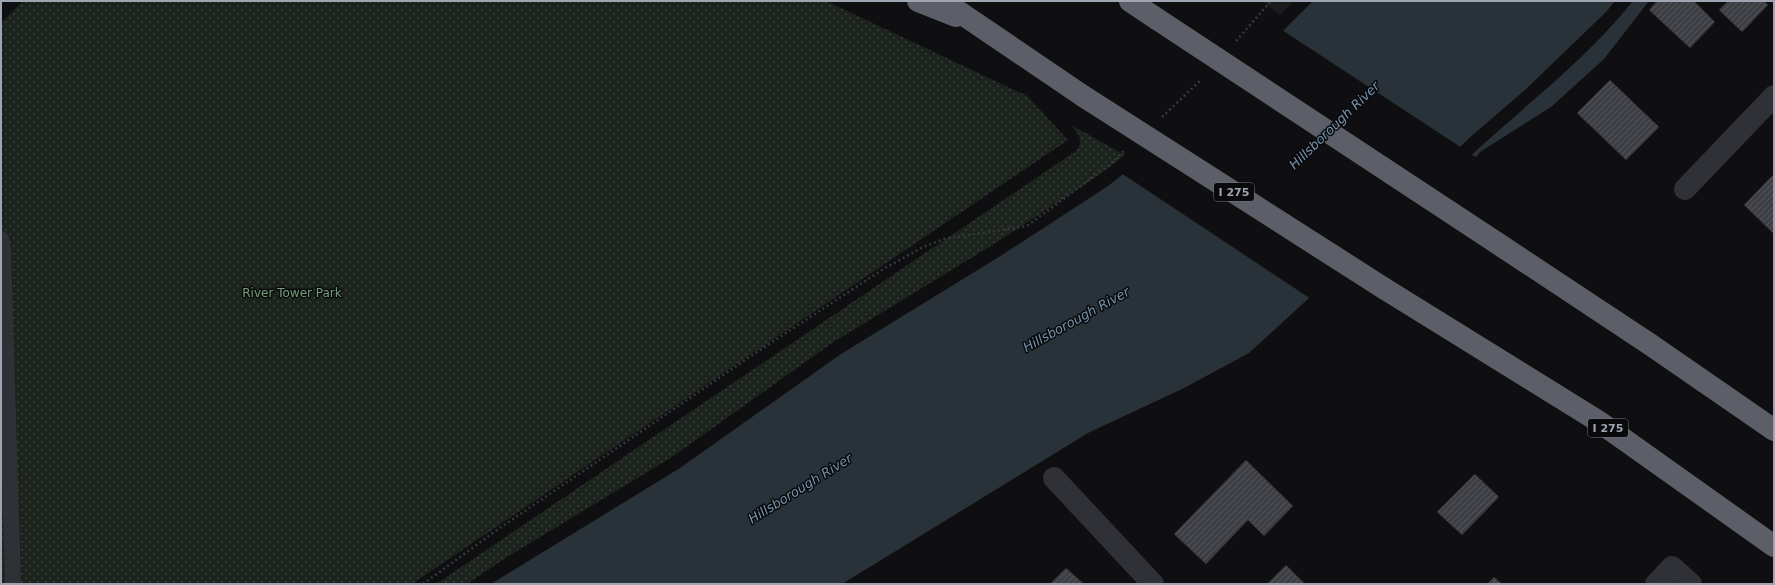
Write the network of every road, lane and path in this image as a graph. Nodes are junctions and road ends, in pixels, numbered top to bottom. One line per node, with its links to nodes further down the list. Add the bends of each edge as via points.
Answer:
1 (918, 1): 4 (highway)
2 (943, 1): 4 (highway, I 275)
3 (1130, 1): 9 (highway, bridge, via 1651,345)
4 (981, 27): 11 (highway, I 275, bridge, via 1083,96 1434,320 1598,421)
5 (1774, 96): 6 (street)
6 (1685, 189)
7 (966, 235): 13 (path, via 944,239 923,247 885,268 668,413)
8 (2, 245): 12 (lane)
9 (1774, 430)
10 (1054, 478): 14 (street)
11 (1774, 546)
12 (13, 584)
13 (423, 584)
14 (1153, 584)
15 (1656, 584): 16 (street, via 1672,567)
16 (1691, 584)

